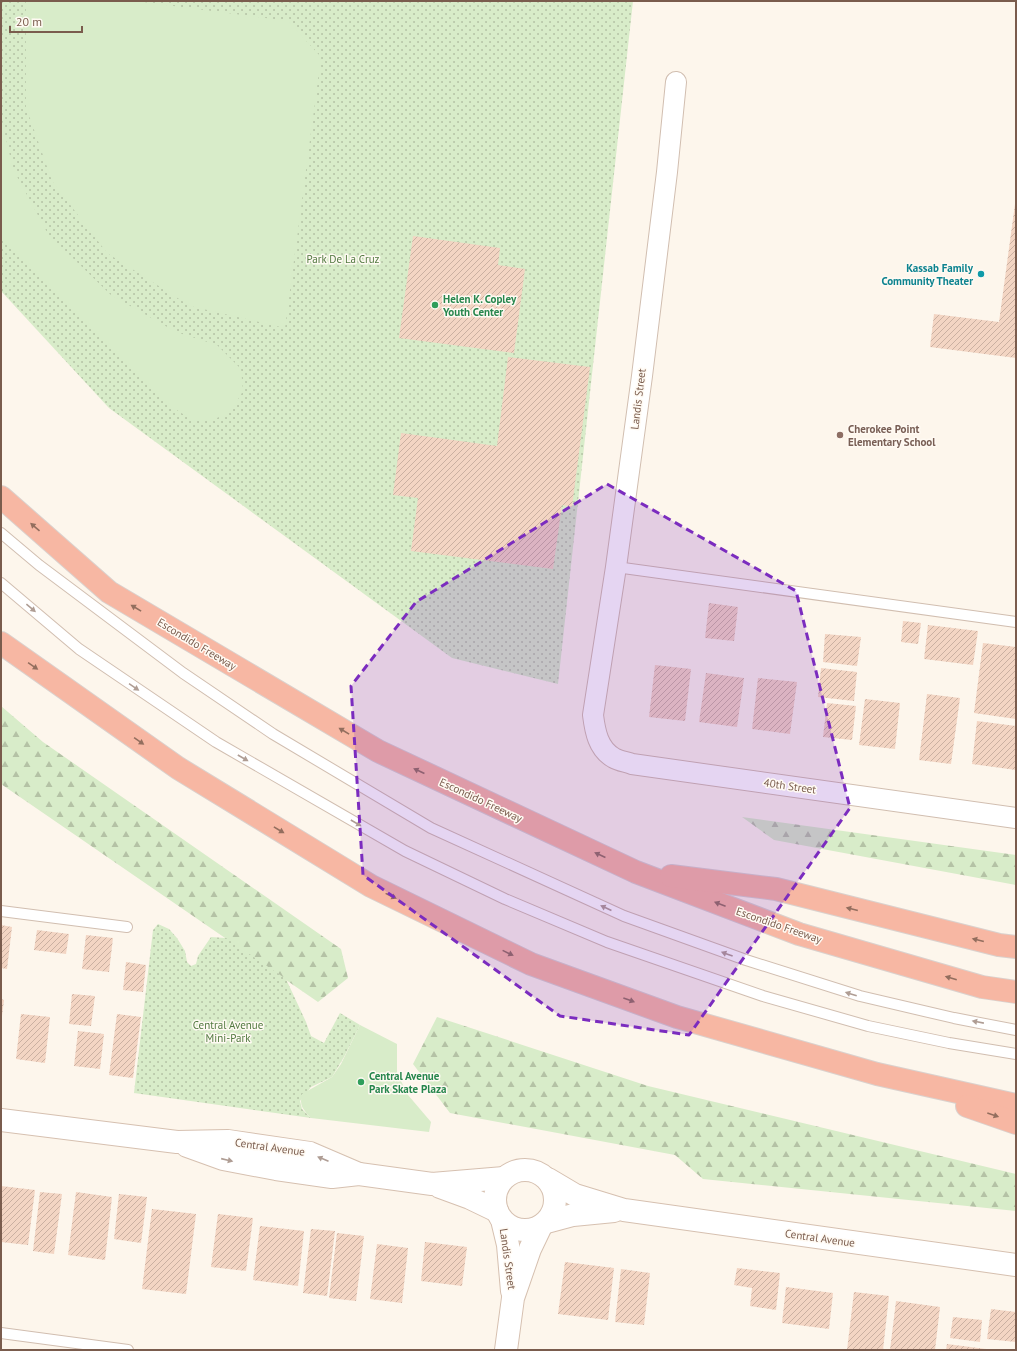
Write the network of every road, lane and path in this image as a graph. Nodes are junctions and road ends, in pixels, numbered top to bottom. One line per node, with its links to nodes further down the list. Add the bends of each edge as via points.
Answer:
1 (676, 82): 4 (street, Landis Street, via 642,376)
2 (1, 497): 10 (highway, Escondido Freeway, one-way to 2, via 378,751 109,592)
3 (1, 533): 15 (lane, one-way to 3, via 860,996 746,960 624,916 431,828 273,734 39,565)
4 (616, 567): 6 (lane); 8 (street, Landis Street)
5 (1, 583): 16 (lane, one-way to 16, via 79,649 216,742 405,851 505,899 607,942 763,996 868,1026)
6 (1016, 622)
7 (1, 643): 17 (highway, one-way to 17, via 178,768 378,889 531,964 677,1017)
8 (594, 715): 9 (street, 40th Street, via 595,731 602,747 614,758 632,764)
9 (1016, 818)
10 (636, 872): 13 (highway, one-way to 10, via 991,944 776,889); 14 (highway, Escondido Freeway, one-way to 10, via 982,987 799,934)
11 (1, 911): 12 (lane)
12 (127, 927)
13 (1016, 948)
14 (1016, 992)
15 (1016, 1030)
16 (1016, 1054)
17 (877, 1074): 18 (highway); 20 (highway, one-way to 20)
18 (1016, 1105)
19 (1, 1120): 23 (street, Central Avenue, via 177,1142 223,1159 276,1169 332,1177 359,1174)
20 (1016, 1123)
21 (504, 1178): 22 (street, via 522,1169 540,1173); 23 (street, Central Avenue); 25 (street, via 495,1193)
22 (548, 1179): 24 (street, Central Avenue, via 575,1195); 26 (street, via 554,1189 556,1201 553,1212)
23 (432, 1184): 25 (street, Central Avenue, via 470,1198)
24 (624, 1210): 26 (street, Central Avenue, via 573,1215); 27 (street, Central Avenue)
25 (499, 1216): 26 (street, via 510,1227 520,1230 531,1230); 28 (street, Landis Street, via 508,1244)
26 (544, 1224): 28 (street, Landis Street, via 530,1249)
27 (1016, 1266)
28 (513, 1298): 31 (street, Landis Street)
29 (1, 1333): 30 (lane)
30 (128, 1350)
31 (506, 1350)

